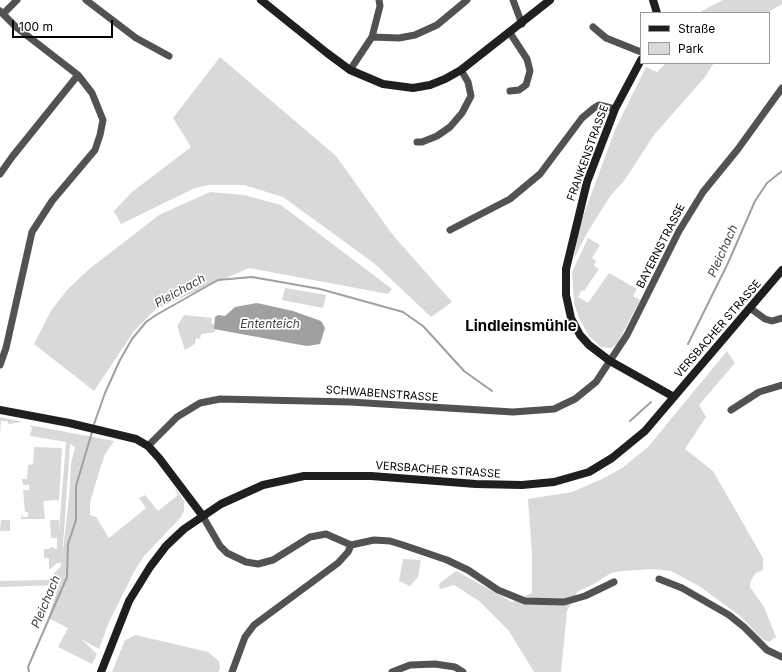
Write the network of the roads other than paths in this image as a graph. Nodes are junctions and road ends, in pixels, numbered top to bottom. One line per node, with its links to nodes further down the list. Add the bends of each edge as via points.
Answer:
1 (17, 0): 9 (street)
2 (86, 0): 16 (street, via 136,38)
3 (261, 0): 18 (street)
4 (379, 0): 14 (street, via 380,6)
5 (466, 0): 14 (street, via 437,25 415,35 399,38)
6 (513, 0): 11 (street)
7 (550, 0): 11 (street)
8 (653, 0): 10 (street)
9 (1, 12): 20 (street, via 16,27)
10 (657, 12)
11 (522, 24): 13 (street)
12 (593, 27): 15 (street, via 606,38)
13 (510, 33): 19 (street); 22 (street, via 527,59 530,71 526,85 519,90)
14 (372, 37): 18 (street)
15 (640, 52)
16 (170, 56)
17 (640, 62): 23 (street, FRANKENSTRASSE)
18 (350, 70): 19 (street, via 383,84 413,88 430,85)
19 (460, 70): 24 (street, via 468,82 470,96 462,113 450,127 437,136)
20 (78, 75): 25 (street); 31 (street, via 92,92 98,105 103,120 100,135 95,150 52,201 32,232)
21 (782, 88): 30 (street, BAYERNSTRASSE, via 703,192 679,231 627,335)
22 (510, 91)
23 (615, 109): 26 (street, via 599,106 594,108 582,118 540,174 510,199); 30 (street, FRANKENSTRASSE, via 587,182 566,269 567,302 571,318 588,345)
24 (416, 142)
25 (0, 174)
26 (450, 230)
27 (782, 270): 28 (street, VERSBACHER STRASSE)
28 (750, 308): 29 (street, via 765,319); 33 (street, VERSBACHER STRASSE)
29 (781, 319)
30 (610, 361): 33 (street, FRANKENSTRASSE); 36 (street, SCHWABENSTRASSE, via 588,391 554,409 513,412 350,402 220,399 200,404 178,417)
31 (0, 365)
32 (782, 385): 35 (street, via 759,392)
33 (674, 397): 37 (street, VERSBACHER STRASSE, via 629,446 589,472 571,477 539,484 501,485 371,476 304,476 252,489)
34 (0, 410): 36 (street, via 107,431 136,439)
35 (731, 410)
36 (148, 446): 37 (street)
37 (202, 515): 38 (street, via 213,536 227,553 246,562 258,564 273,560 310,537 326,534); 42 (street, VERSBACHER STRASSE, via 166,546 137,585)
38 (351, 544): 40 (street, via 374,540 401,544 447,560 468,570 498,590 525,601 564,602 585,596); 43 (street, via 348,552 338,562 254,625 245,637)
39 (659, 578): 41 (street, via 729,615 767,650)
40 (614, 582)
41 (782, 657)
42 (101, 672)
43 (232, 672)
44 (392, 672): 45 (street, via 410,665 435,664 455,667)
45 (463, 672)

